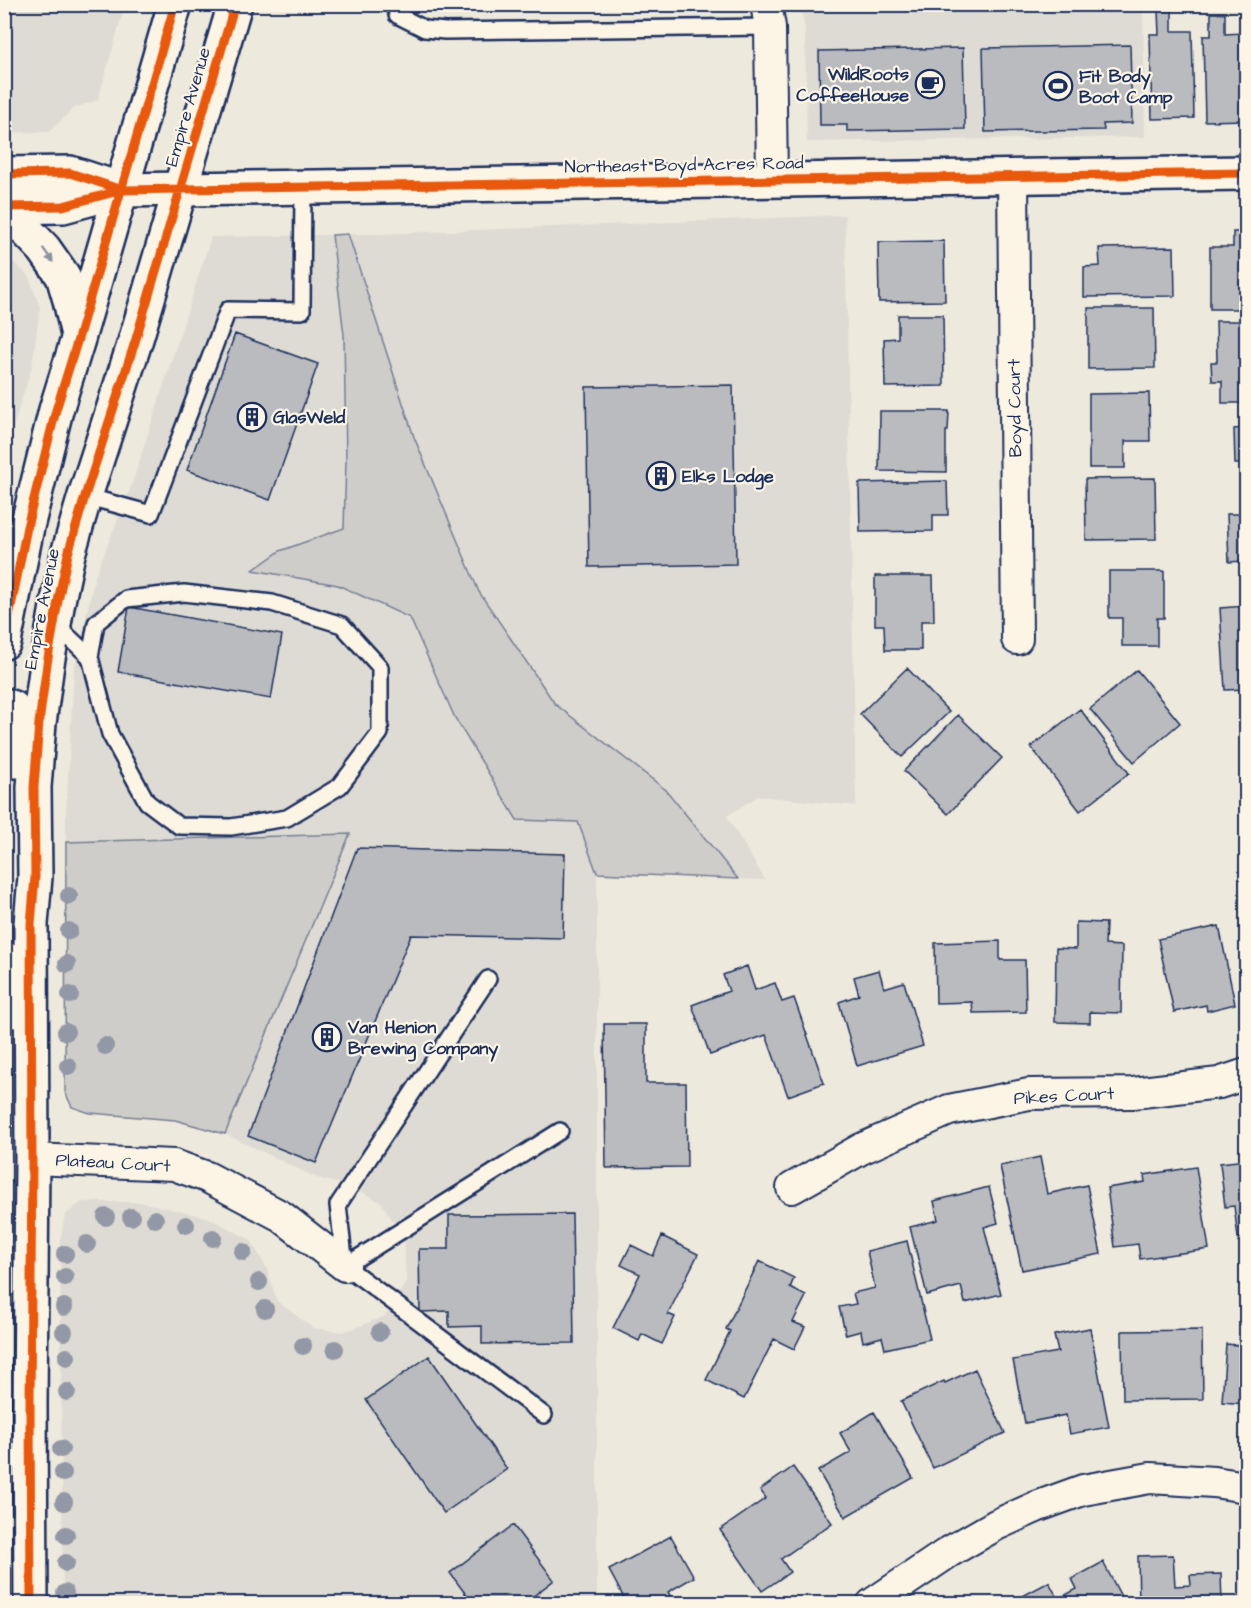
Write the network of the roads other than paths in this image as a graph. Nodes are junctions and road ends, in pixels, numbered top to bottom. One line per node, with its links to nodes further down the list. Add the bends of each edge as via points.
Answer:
1 (175, 4): 10 (main road, Empire Avenue)
2 (235, 4): 11 (main road, Empire Avenue)
3 (395, 4): 4 (lane, via 397,15 425,29 445,31)
4 (768, 16): 8 (street)
5 (1246, 173): 7 (main road, Northeast Boyd Acres Road)
6 (4, 174): 10 (main road, Northeast Boyd Acres Road, via 70,173)
7 (1013, 176): 8 (main road, Northeast Boyd Acres Road); 17 (street, Boyd Court)
8 (772, 180): 9 (main road, Northeast Boyd Acres Road)
9 (303, 187): 11 (main road, Northeast Boyd Acres Road); 15 (lane, via 302,311 228,310 151,514)
10 (122, 190): 11 (main road, Northeast Boyd Acres Road); 12 (main road, Northeast Boyd Acres Road, via 63,206); 14 (main road, Empire Avenue)
11 (181, 190): 15 (main road, Empire Avenue)
12 (4, 207)
13 (4, 218): 14 (main road, one-way to 14, via 23,227 63,276)
14 (78, 339): 18 (main road, Empire Avenue, via 37,484)
15 (85, 496): 16 (main road, Empire Avenue)
16 (54, 623): 19 (lane); 21 (main road, Empire Avenue, via 34,787)
17 (1017, 639)
18 (4, 642)
19 (90, 657): 19 (lane, via 110,734 147,802 179,826 231,827 287,818 339,786 380,733 380,667 342,625 272,603 184,593 126,599 96,623)
20 (4, 705): 21 (main road, via 13,708 18,719 15,848)
21 (35, 877): 26 (main road, Empire Avenue, via 31,924)
22 (4, 958): 26 (main road, via 15,988 16,1118)
23 (488, 979): 28 (lane, via 338,1205)
24 (1246, 1074): 27 (street, Pikes Court, via 1219,1083 1133,1093 1029,1094 949,1110 861,1149)
25 (560, 1131): 28 (lane)
26 (32, 1159): 28 (street, Plateau Court, via 174,1165 207,1177 281,1216); 31 (main road, Empire Avenue)
27 (792, 1188)
28 (345, 1266): 29 (lane)
29 (544, 1415)
30 (1246, 1487): 32 (street, via 1150,1478 1083,1490 996,1525)
31 (31, 1604)
32 (872, 1604)

